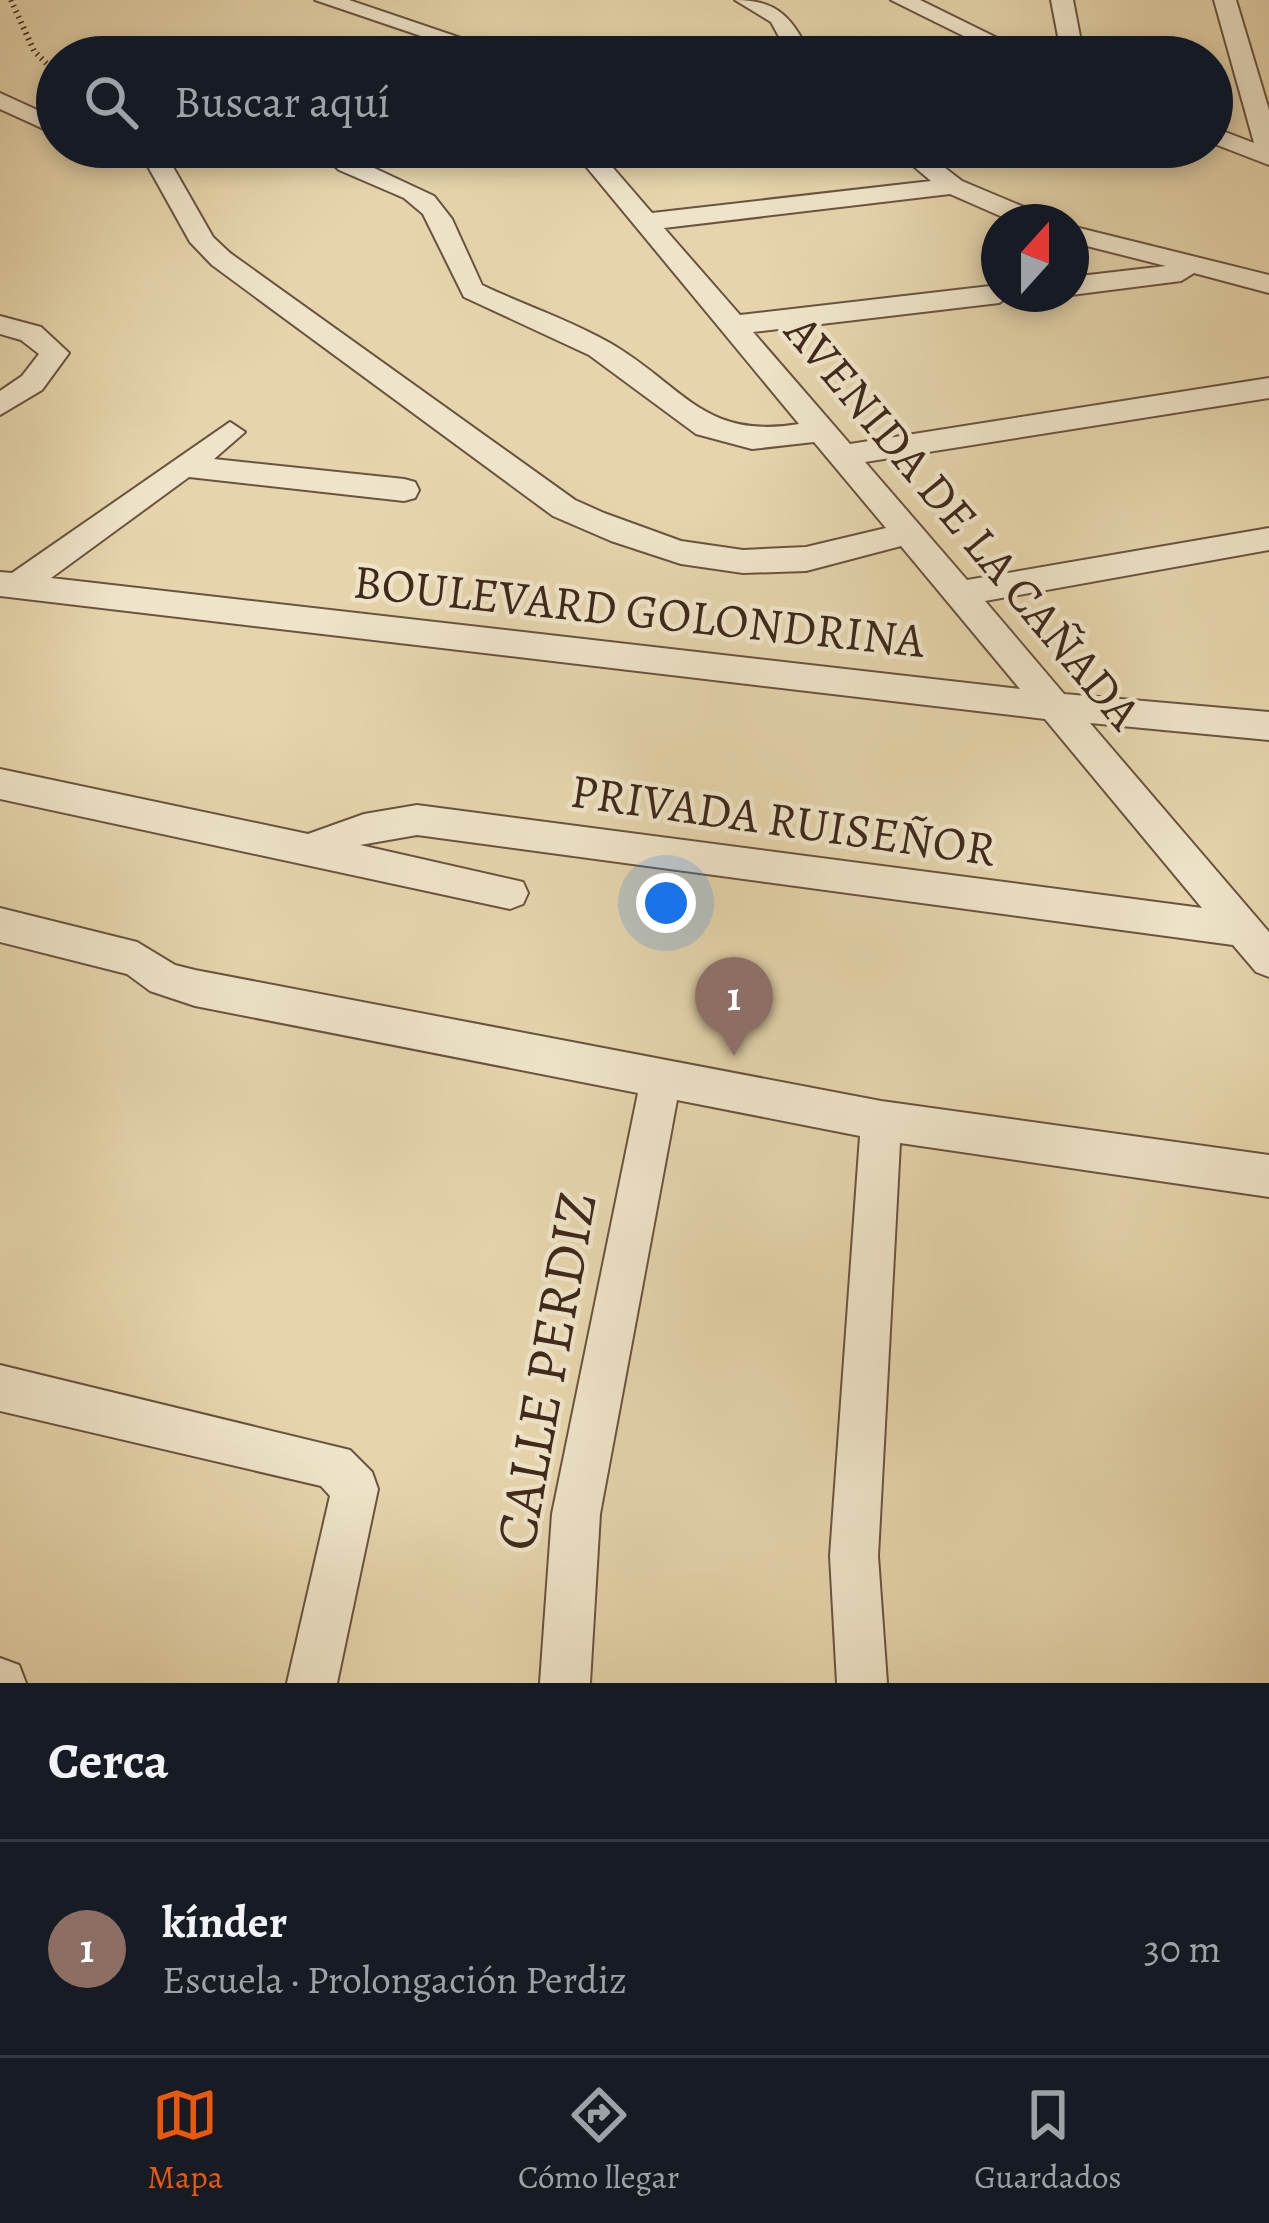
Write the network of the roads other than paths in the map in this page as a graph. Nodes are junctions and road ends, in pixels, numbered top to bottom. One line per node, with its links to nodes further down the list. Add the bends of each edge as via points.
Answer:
1 (326, 0): 6 (street)
2 (746, 0): 7 (street, via 780,18)
3 (902, 0): 8 (street)
4 (1062, 0): 9 (street)
5 (1225, 0): 13 (street)
6 (440, 36)
7 (790, 36)
8 (980, 36)
9 (1069, 36)
10 (0, 100): 11 (street)
11 (36, 118)
12 (1233, 141): 13 (street)
13 (1269, 154)
14 (161, 168): 36 (street, via 202,242 221,260 564,508 656,546 742,564 807,559)
15 (350, 168): 30 (street, via 427,202 473,291 616,360 696,424 776,440)
16 (600, 168): 20 (street, AVENIDA DE LA CAÑADA)
17 (930, 168): 18 (street)
18 (953, 186): 19 (street); 20 (street)
19 (994, 204)
20 (646, 221): 27 (street, AVENIDA DE LA CAÑADA)
21 (1089, 239): 22 (street)
22 (1204, 270): 23 (street); 24 (street)
23 (1089, 284)
24 (1269, 284)
25 (981, 296): 27 (street)
26 (0, 325): 29 (street, via 31,332 56,353)
27 (733, 325): 30 (street, AVENIDA DE LA CAÑADA)
28 (1269, 388): 32 (street)
29 (0, 405)
30 (822, 430): 32 (street, AVENIDA DE LA CAÑADA)
31 (230, 432): 33 (street)
32 (844, 454): 36 (street, AVENIDA DE LA CAÑADA)
33 (185, 466): 34 (street); 35 (street)
34 (404, 490)
35 (104, 523): 38 (street); 40 (street)
36 (905, 534): 39 (street, AVENIDA DE LA CAÑADA)
37 (1269, 539): 39 (street)
38 (9, 585): 40 (street, BOULEVARD GOLONDRINA)
39 (959, 594): 41 (street, AVENIDA DE LA CAÑADA)
40 (85, 597): 41 (street, BOULEVARD GOLONDRINA)
41 (1060, 707): 42 (street, BOULEVARD GOLONDRINA); 47 (street, AVENIDA DE LA CAÑADA)
42 (1269, 726)
43 (0, 784): 44 (street)
44 (314, 849): 45 (street); 47 (street, PRIVADA RUISEÑOR, via 351,830 417,820)
45 (510, 893)
46 (0, 925): 49 (street, via 137,958 164,979)
47 (1244, 930): 48 (street, AVENIDA DE LA CAÑADA)
48 (1269, 960)
49 (660, 1082): 50 (street); 54 (street, CALLE PERDIZ, via 576,1514)
50 (881, 1121): 51 (street); 55 (street, via 854,1556)
51 (1269, 1177)
52 (0, 1388): 53 (street, via 334,1466 355,1489)
53 (312, 1683)
54 (565, 1683)
55 (862, 1683)

